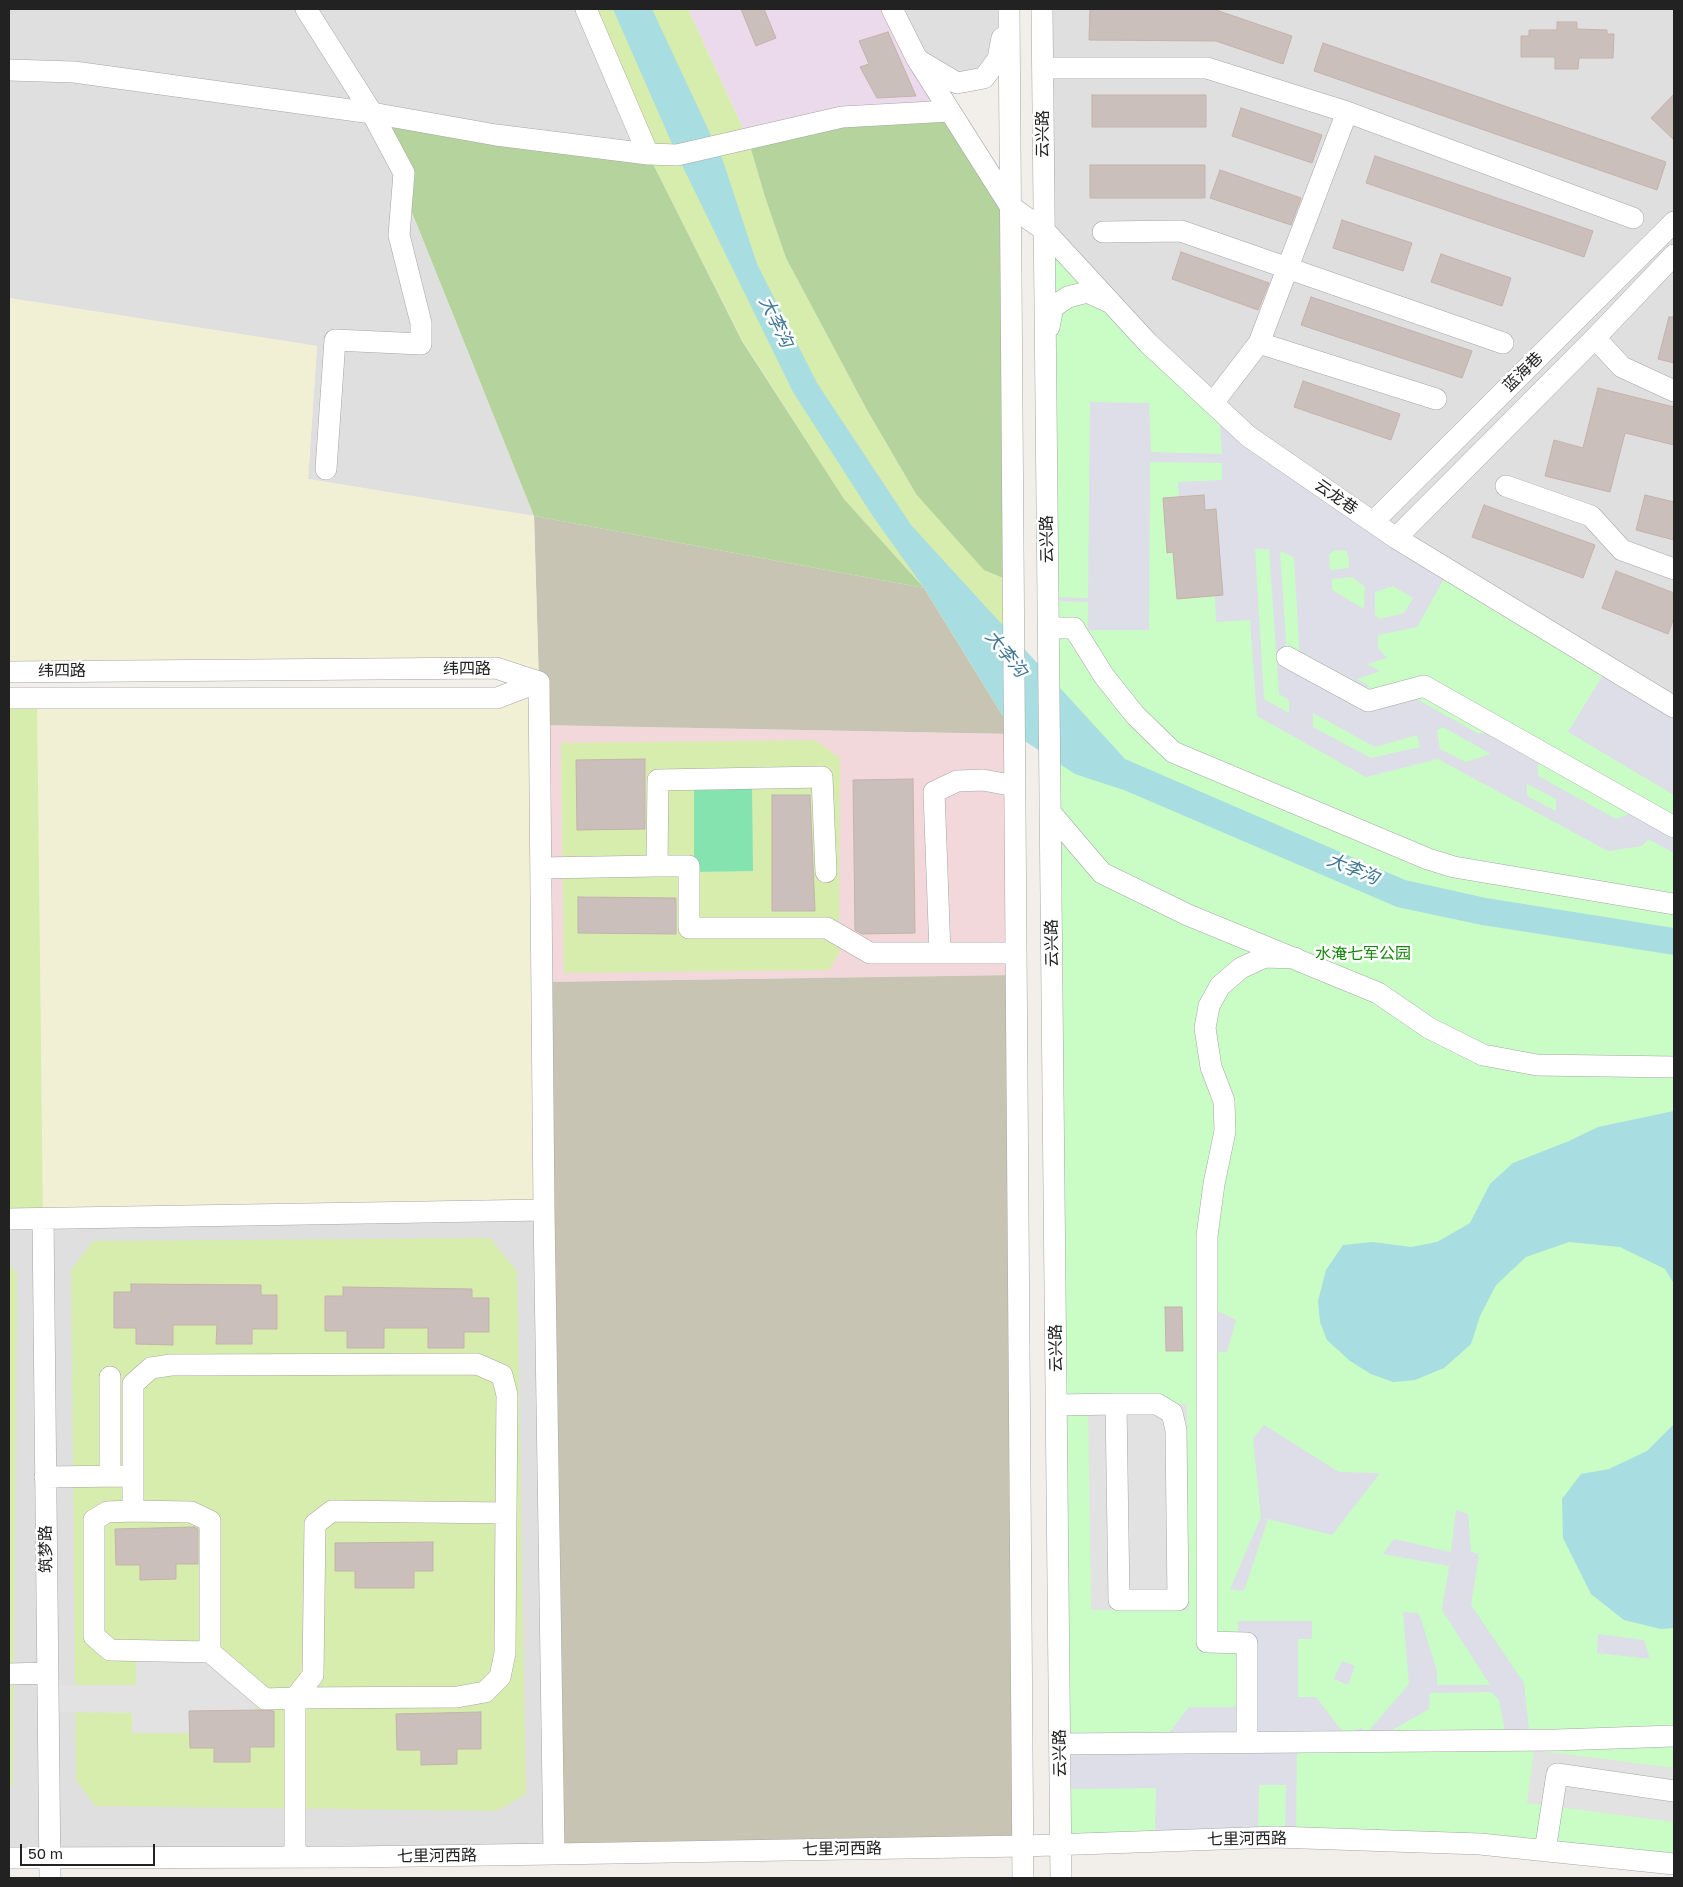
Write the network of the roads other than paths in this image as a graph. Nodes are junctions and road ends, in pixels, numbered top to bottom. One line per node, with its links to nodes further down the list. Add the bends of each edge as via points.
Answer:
1 (306, 9): 13 (street)
2 (586, 9): 14 (street)
3 (892, 9): 7 (street)
4 (998, 9): 8 (street)
5 (1008, 9): 8 (street); 15 (street, 云兴路)
6 (1042, 9): 9 (street, 云兴路)
7 (917, 59): 8 (street, via 957,82 984,78); 11 (street)
8 (998, 59)
9 (1043, 68): 12 (street, via 1208,68); 18 (street, 云兴路)
10 (9, 70): 13 (street, via 74,72)
11 (950, 111): 14 (street, via 842,117 677,155); 15 (street)
12 (1347, 112): 16 (street); 21 (street)
13 (372, 114): 14 (street, via 496,135); 30 (street, via 404,173 399,235 421,323 421,344 336,340)
14 (648, 154)
15 (1010, 206): 18 (street, 云龙巷); 41 (street, 云兴路)
16 (1633, 218)
17 (1674, 222): 32 (street, 蓝海巷)
18 (1044, 230): 22 (street, 云龙巷); 25 (street, 云兴路)
19 (1103, 232): 21 (street, via 1181,232)
20 (1674, 255): 23 (street, 蓝海巷)
21 (1287, 269): 24 (street); 26 (street)
22 (1112, 303): 25 (street, via 1087,292 1068,297 1053,307); 29 (street, 云龙巷, via 1148,343)
23 (1595, 338): 27 (street, via 1622,367); 33 (street, 蓝海巷)
24 (1259, 343): 28 (street); 29 (street)
25 (1045, 344): 35 (street, 云兴路)
26 (1503, 344)
27 (1674, 391)
28 (1436, 399)
29 (1213, 403): 32 (street, 云龙巷, via 1248,436)
30 (326, 469)
31 (1506, 486): 34 (street, via 1590,516 1622,550)
32 (1373, 522): 33 (street, 云龙巷)
33 (1396, 538): 40 (street, 云龙巷)
34 (1674, 569)
35 (1048, 635): 42 (street, 云兴路); 47 (street, via 1074,628 1104,676 1135,715 1173,752 1419,856 1454,867)
36 (1287, 657): 43 (street, via 1368,700 1424,686)
37 (9, 672): 38 (street, 纬四路, via 496,668)
38 (539, 682): 39 (street, 纬四路, via 496,698); 45 (street)
39 (9, 698)
40 (1674, 707)
41 (1015, 786): 48 (street, via 983,780 957,781 934,792); 49 (street, 云兴路)
42 (1050, 812): 50 (street, via 1102,873 1188,915); 57 (street, 云兴路)
43 (1674, 827)
44 (657, 866): 45 (street); 46 (street, via 658,780 822,776); 48 (street, via 689,866 689,928 827,928 870,953)
45 (541, 868): 52 (street)
46 (826, 872)
47 (1674, 904)
48 (940, 953): 49 (street)
49 (1016, 953): 72 (street, 云兴路)
50 (1296, 958): 51 (street, via 1378,993 1429,1028 1483,1055 1537,1065); 68 (street, via 1265,957 1241,968 1220,986 1209,1006 1205,1028 1211,1067 1224,1101 1225,1131 1207,1236 1207,1642 1247,1643)
51 (1674, 1067)
52 (544, 1210): 54 (street); 74 (street)
53 (9, 1219): 54 (street)
54 (43, 1219): 60 (street, 筑梦路)
55 (110, 1377): 58 (street)
56 (1116, 1404): 56 (street, via 1157,1404 1172,1414 1176,1430 1178,1600 1119,1600); 57 (street)
57 (1057, 1405): 69 (street, 云兴路)
58 (110, 1476): 59 (street); 60 (street)
59 (133, 1476): 61 (street); 62 (street, via 133,1384 151,1368 171,1364 477,1364 502,1375 506,1395)
60 (46, 1478): 64 (street, 筑梦路)
61 (133, 1511): 63 (street, via 191,1512 210,1521); 63 (street, via 107,1512 94,1520 94,1636 110,1650)
62 (506, 1514): 66 (street, via 505,1652 500,1676 484,1692 457,1697); 66 (street, via 332,1511 315,1524 313,1675)
63 (210, 1652): 66 (street, via 265,1699)
64 (47, 1673): 65 (street); 78 (street, 筑梦路)
65 (9, 1674)
66 (295, 1698): 75 (street)
67 (1674, 1736): 68 (street)
68 (1247, 1742): 69 (street)
69 (1060, 1744): 71 (street, 云兴路)
70 (1674, 1791): 73 (street, via 1556,1774)
71 (1062, 1844): 72 (street, 七里河西路); 73 (street, 七里河西路, via 1276,1837 1480,1844); 80 (street, 云兴路)
72 (1023, 1846): 74 (street, 七里河西路); 79 (street, 云兴路)
73 (1545, 1851): 77 (street, 七里河西路)
74 (554, 1854): 75 (street, 七里河西路)
75 (295, 1857): 78 (street, 七里河西路)
76 (9, 1858): 78 (street, 七里河西路)
77 (1674, 1864)
78 (49, 1868)
79 (1023, 1878)
80 (1061, 1878)

